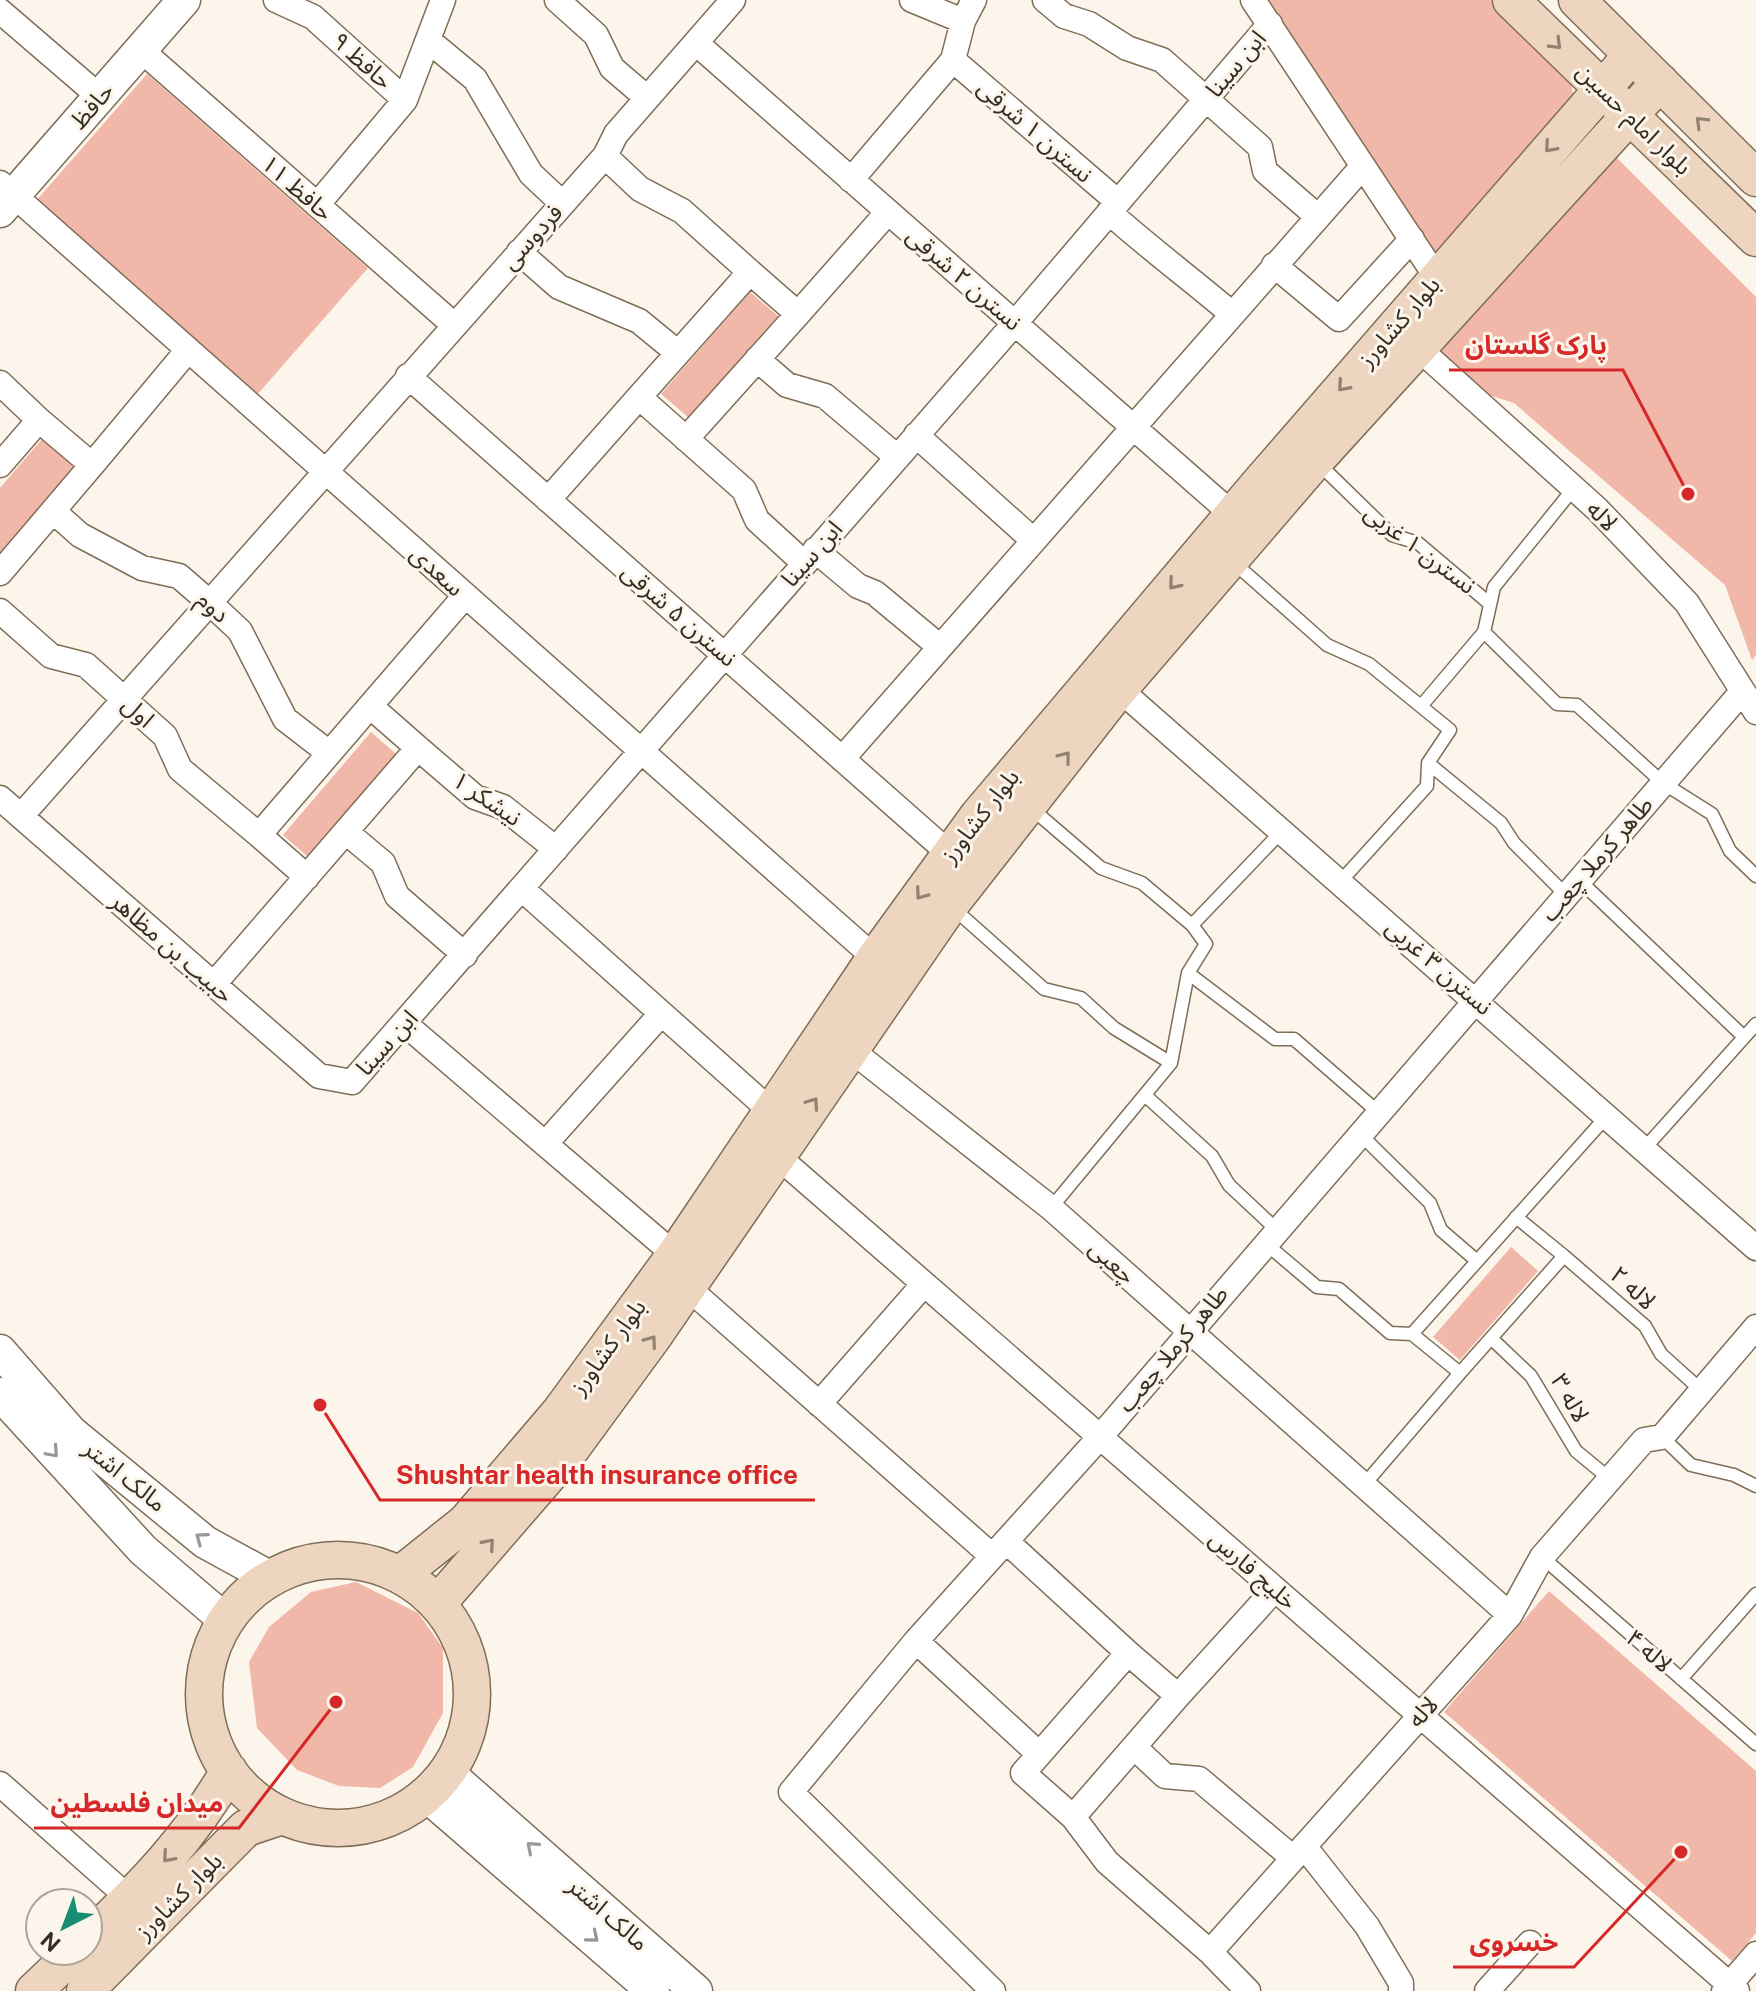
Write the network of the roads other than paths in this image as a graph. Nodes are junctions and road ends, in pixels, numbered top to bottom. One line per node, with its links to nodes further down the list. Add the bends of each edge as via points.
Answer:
1 (184, 0): 16 (street, حافظ)
2 (276, 0): 24 (street, حافظ ۹, via 313,17)
3 (443, 0): 14 (street)
4 (557, 0): 22 (street, via 596,35 612,68)
5 (733, 0): 15 (street, فردوسی)
6 (912, 0): 11 (street)
7 (1045, 0): 23 (street, via 1064,16 1162,60)
8 (1253, 0): 13 (street)
9 (1511, 0): 20 (main road, بلوار امام حسین, one-way to 20)
10 (1577, 0): 17 (main road, بلوار امام حسین)
11 (968, 10): 18 (street)
12 (0, 11): 21 (street)
13 (1270, 24): 23 (street, ابن سینا); 27 (street)
14 (428, 40): 24 (street); 31 (street, via 475,79 531,174)
15 (696, 43): 22 (street, فردوسی); 29 (street, نسترن ۲ شرقی)
16 (141, 50): 21 (street, حافظ); 32 (street, حافظ ۱۱)
17 (1632, 55): 19 (main road, بلوار امام حسین); 20 (main road, بلوار کشاورز)
18 (953, 60): 29 (street); 33 (street, نسترن ۱ شرقی)
19 (1660, 82): 25 (main road, بلوار کشاورز); 28 (main road, بلوار امام حسین, one-way to 19)
20 (1601, 88): 25 (main road, بلوار امام حسین); 41 (main road, بلوار کشاورز, one-way to 41)
21 (100, 97): 30 (street, حافظ)
22 (647, 98): 26 (street, فردوسی)
23 (1206, 98): 33 (street, ابن سینا); 35 (street, via 1260,147 1265,171)
24 (405, 100): 32 (street)
25 (1630, 114): 36 (main road, بلوار امام حسین); 46 (main road, بلوار کشاورز)
26 (605, 156): 31 (street, فردوسی); 40 (street, via 640,189 682,211)
27 (1363, 166): 35 (street); 37 (street)
28 (1756, 178)
29 (851, 180): 34 (street, نسترن ۲ شرقی)
30 (5, 197): 47 (street, سعدی)
31 (562, 203): 38 (street, فردوسی)
32 (317, 205): 45 (street, حافظ ۱۱)
33 (1114, 207): 43 (street, نسترن ۱ شرقی, via 1154,253); 44 (street, ابن سینا)
34 (888, 212): 42 (street); 44 (street, نسترن ۲ شرقی)
35 (1318, 217): 39 (street)
36 (1756, 238)
37 (1412, 239): 39 (street, via 1339,319); 41 (street)
38 (519, 252): 45 (street, فردوسی); 48 (street, via 559,287 639,321)
39 (1274, 265): 43 (street)
40 (750, 272): 42 (street); 48 (street)
41 (1437, 278): 65 (main road, بلوار کشاورز, one-way to 65)
42 (798, 314): 49 (street)
43 (1232, 314): 54 (street)
44 (1015, 323): 54 (street, نسترن ۲ شرقی); 55 (street, ابن سینا)
45 (454, 325): 50 (street, فردوسی)
46 (1417, 347): 58 (main road, بلوار کشاورز); 62 (street, لاله)
47 (188, 350): 60 (street); 61 (street, سعدی)
48 (678, 353): 52 (street)
49 (757, 359): 56 (street); 57 (street, via 787,385 825,396)
50 (408, 376): 61 (street, فردوسی); 63 (street, نسترن ۵ شرقی)
51 (0, 383): 53 (street)
52 (639, 397): 56 (street); 63 (street)
53 (39, 420): 59 (street); 60 (street)
54 (1132, 426): 65 (street, نسترن ۲ شرقی); 66 (street)
55 (916, 435): 57 (street, ابن سینا); 66 (street)
56 (686, 439): 67 (street, via 744,490 757,520)
57 (897, 457): 67 (street, ابن سینا)
58 (1315, 461): 68 (main road, بلوار کشاورز); 72 (lane, نسترن ۱ غربی, via 1392,535 1418,543)
59 (0, 465)
60 (92, 465): 64 (street)
61 (323, 470): 70 (street, سعدی); 71 (street, فردوسی)
62 (1574, 488): 72 (lane, via 1494,587); 79 (street, لاله, via 1687,603)
63 (548, 500): 76 (street, نسترن ۵ شرقی)
64 (53, 511): 69 (street); 71 (street, دوم, via 80,535 142,568 179,576)
65 (1232, 514): 95 (main road, بلوار کشاورز, one-way to 95)
66 (1033, 540): 75 (street)
67 (809, 556): 75 (street); 76 (street, ابن سینا)
68 (1231, 560): 77 (main road, بلوار کشاورز); 80 (lane, via 1327,645 1369,664)
69 (0, 573)
70 (465, 596): 81 (street); 83 (street, سعدی)
71 (209, 602): 78 (street, فردوسی); 84 (street, دوم, via 240,631 285,719)
72 (1490, 604): 74 (lane)
73 (0, 611): 78 (street, اول, via 51,656 86,665)
74 (1484, 632): 80 (lane); 87 (lane, via 1557,704 1577,705)
75 (940, 647): 85 (street)
76 (723, 655): 83 (street, ابن سینا); 85 (street, نسترن ۵ شرقی)
77 (1119, 689): 89 (main road, بلوار کشاورز, one-way to 77); 91 (street, نسترن ۳ غربی)
78 (124, 700): 90 (street, فردوسی); 93 (street, اول, via 165,736 180,769)
79 (1749, 702): 87 (street, طاهر کرملا چعب)
80 (1422, 705): 86 (lane, via 1450,730)
81 (370, 706): 82 (street, نیشکر ۱); 84 (street)
82 (418, 748): 92 (street); 94 (street, نیشکر ۱, via 475,797 503,807)
83 (641, 751): 94 (street, ابن سینا); 104 (street, سعدی)
84 (329, 753): 93 (street)
85 (842, 759): 95 (street, نسترن ۵ شرقی)
86 (1428, 763): 98 (lane, via 1427,786); 99 (lane, via 1501,823 1514,843)
87 (1663, 783): 96 (lane, via 1712,814 1730,851); 99 (street, طاهر کرملا چعب)
88 (0, 798): 90 (street, حبیب بن مظاهر)
89 (1027, 805): 101 (main road, بلوار کشاورز); 102 (lane, via 1101,868 1142,883)
90 (21, 816): 106 (street, حبیب بن مظاهر)
91 (1283, 830): 98 (street, نسترن ۳ غربی); 102 (lane)
92 (346, 832): 97 (street); 103 (street, via 383,863 397,896)
93 (259, 835): 97 (street, اول)
94 (556, 849): 100 (street, ابن سینا)
95 (950, 854): 104 (main road, بلوار کشاورز, one-way to 104)
96 (1756, 876)
97 (307, 877): 106 (street)
98 (1341, 881): 107 (street, نسترن ۳ غربی)
99 (1572, 887): 107 (street, طاهر کرملا چعب); 111 (lane)
100 (522, 889): 103 (street, ابن سینا); 108 (street)
101 (950, 905): 112 (main road, بلوار کشاورز); 113 (lane, via 1044,989 1081,998 1114,1028)
102 (1192, 925): 105 (lane, via 1206,944)
103 (465, 955): 109 (street, ابن سینا)
104 (875, 958): 116 (main road, بلوار کشاورز)
105 (1188, 973): 113 (lane); 117 (lane, via 1275,1039 1294,1039)
106 (213, 985): 114 (street, حبیب بن مظاهر, via 319,1076)
107 (1475, 1000): 117 (street, طاهر کرملا چعب); 118 (street, نسترن ۳ غربی)
108 (661, 1014): 116 (street); 120 (street)
109 (405, 1024): 114 (street, ابن سینا); 120 (street)
110 (1756, 1024): 111 (lane)
111 (1744, 1037): 121 (lane)
112 (851, 1050): 122 (main road, بلوار کشاورز, one-way to 112); 123 (street, چعبی)
113 (1171, 1063): 115 (lane)
114 (352, 1082)
115 (1147, 1097): 123 (lane); 125 (lane, via 1212,1156)
116 (772, 1112): 129 (main road, بلوار کشاورز)
117 (1378, 1112): 119 (street, طاهر کرملا چعب)
118 (1607, 1116): 121 (street, نسترن ۳ غربی); 124 (lane)
119 (1359, 1133): 125 (street, طاهر کرملا چعب); 128 (lane, via 1430,1203 1441,1230)
120 (545, 1144): 129 (street)
121 (1644, 1149): 126 (street, نسترن ۳ غربی)
122 (776, 1155): 129 (main road, بلوار کشاورز); 130 (street, خلیج فارس)
123 (1051, 1208): 131 (street, چعبی)
124 (1516, 1217): 127 (lane, لاله ۲); 128 (lane)
125 (1270, 1236): 131 (street, طاهر کرملا چعب); 132 (lane, via 1317,1287 1339,1289 1390,1333)
126 (1756, 1248)
127 (1564, 1256): 133 (lane); 137 (lane, لاله ۲, via 1645,1326 1661,1354)
128 (1477, 1261): 132 (lane)
129 (681, 1271): 139 (street); 147 (main road, بلوار کشاورز, via 466,1522); 151 (main road, بلوار کشاورز, one-way to 129, via 568,1453)
130 (924, 1284): 139 (street); 140 (street, خلیج فارس)
131 (1188, 1330): 140 (street, طاهر کرملا چعب); 143 (street, چعبی)
132 (1412, 1334): 136 (lane)
133 (1491, 1338): 136 (lane); 142 (lane, لاله ۳, via 1531,1376 1576,1451)
134 (1752, 1339): 137 (street, لاله)
135 (0, 1351): 148 (street, مالک اشتر, one-way to 135, via 205,1542 71,1432)
136 (1460, 1373): 143 (lane)
137 (1702, 1391): 141 (street, لاله)
138 (0, 1394): 153 (street, مالک اشتر, one-way to 153, via 143,1550)
139 (819, 1404): 145 (street)
140 (1100, 1437): 145 (street, طاهر کرملا چعب); 149 (street, خلیج فارس)
141 (1662, 1437): 142 (street, لاله, via 1644,1440); 144 (lane, via 1691,1465)
142 (1610, 1479): 146 (street, لاله)
143 (1363, 1486): 152 (street)
144 (1756, 1486)
145 (999, 1549): 154 (street, طاهر کرملا چعب); 155 (street)
146 (1542, 1557): 152 (street, لاله); 156 (lane, لاله ۴)
147 (401, 1574): 148 (main road, via 358,1560 327,1560); 151 (main road)
148 (269, 1577): 153 (main road)
149 (1275, 1589): 157 (street); 158 (street, خلیج فارس)
150 (1756, 1594): 156 (lane)
151 (438, 1603): 164 (main road, via 463,1642 473,1686 468,1732)
152 (1510, 1615): 158 (street, لاله)
153 (224, 1619): 162 (main road, via 206,1662 203,1708 216,1753)
154 (916, 1641): 161 (street); 179 (street, طاهر کرملا چعب, via 791,1792)
155 (1128, 1653): 157 (street); 161 (street)
156 (1681, 1679): 159 (lane, لاله ۴)
157 (1178, 1696): 160 (street)
158 (1420, 1715): 167 (street, لاله); 174 (street, خلیج فارس)
159 (1756, 1744)
160 (1134, 1747): 166 (street); 167 (street, via 1165,1776 1199,1779)
161 (1039, 1754): 166 (street, via 1023,1773)
162 (229, 1771): 165 (main road, via 243,1790); 168 (main road, بلوار کشاورز, one-way to 168, via 201,1819)
163 (0, 1784): 168 (street)
164 (437, 1785): 165 (main road, via 394,1817 358,1828 319,1828); 177 (street, مالک اشتر, one-way to 177); 178 (street, مالک اشتر, one-way to 164)
165 (282, 1816): 176 (main road, بلوار کشاورز, via 246,1828)
166 (1073, 1817): 171 (street, via 1107,1862)
167 (1298, 1852): 171 (street, لاله); 181 (street, via 1367,1926)
168 (130, 1899): 169 (main road, بلوار کشاورز)
169 (104, 1924)
170 (1530, 1943): 182 (street)
171 (1210, 1952): 180 (street)
172 (1756, 1954): 174 (street)
173 (59, 1967): 175 (main road)
174 (1730, 1989)
175 (34, 1991)
176 (85, 1991)
177 (653, 1991)
178 (696, 1991)
179 (993, 1991)
180 (1248, 1991)
181 (1401, 1991)
182 (1487, 1991)

